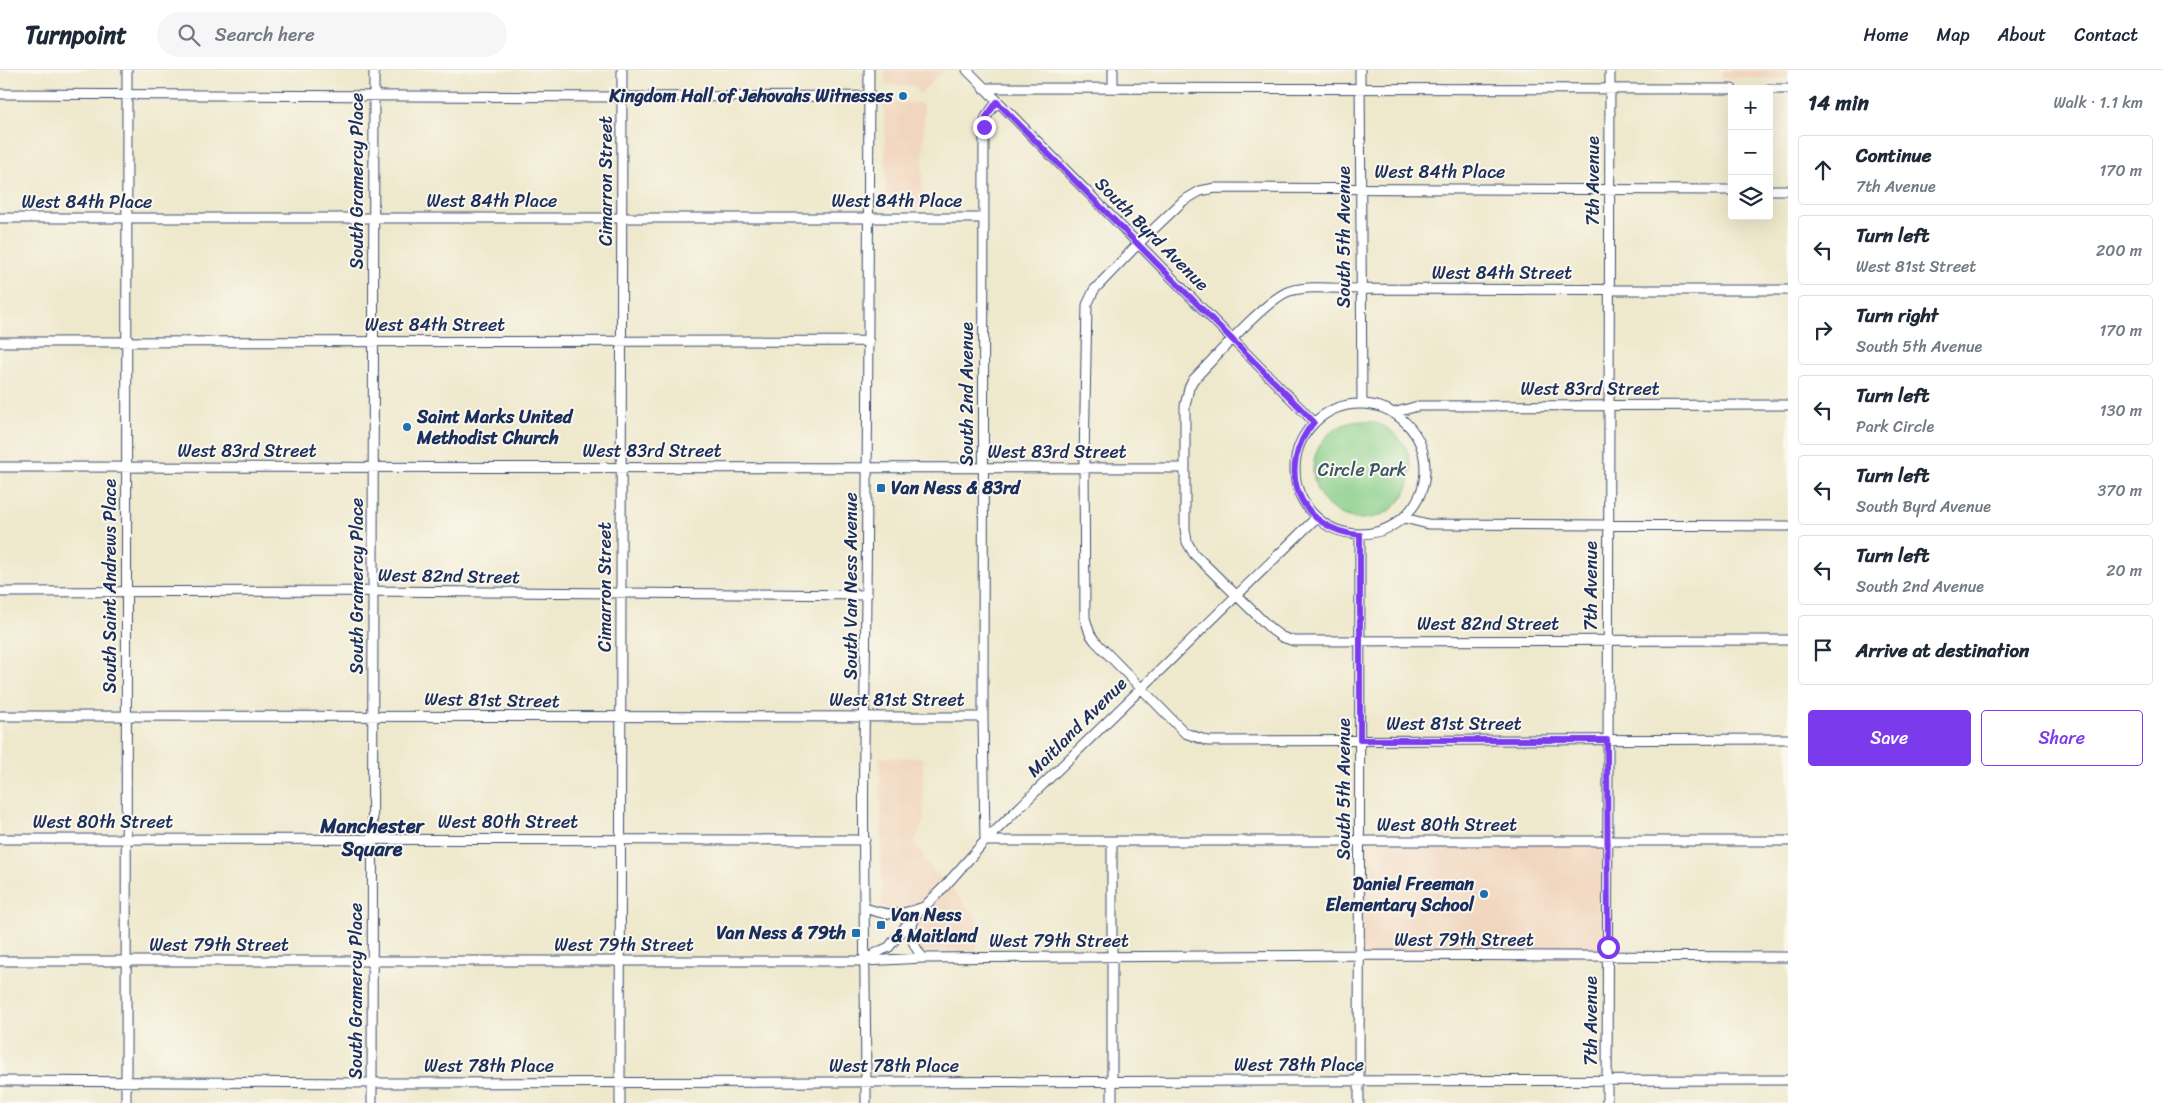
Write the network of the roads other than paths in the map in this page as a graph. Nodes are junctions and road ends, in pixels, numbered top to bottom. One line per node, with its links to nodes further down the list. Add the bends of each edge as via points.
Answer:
1 (127, 70): 17 (street, South Saint Andrews Place)
2 (374, 70): 18 (street, South Gramercy Place)
3 (622, 70): 20 (street, Cimarron Street)
4 (869, 70): 19 (street, South Van Ness Avenue)
5 (967, 70): 10 (street, South Byrd Avenue)
6 (1113, 70): 9 (street)
7 (1360, 70): 11 (street, South 5th Avenue)
8 (1610, 70): 12 (street, 7th Avenue)
9 (1113, 87): 10 (street); 11 (street)
10 (984, 88): 21 (street, South Byrd Avenue)
11 (1360, 89): 12 (street); 22 (street, South 5th Avenue)
12 (1610, 89): 13 (street); 23 (street, 7th Avenue)
13 (1728, 89)
14 (1773, 89): 15 (street)
15 (1788, 89)
16 (0, 94): 17 (street)
17 (127, 94): 18 (street); 30 (street, South Saint Andrews Place)
18 (374, 96): 20 (street); 28 (street, South Gramercy Place)
19 (869, 96): 20 (street); 31 (street, South Van Ness Avenue)
20 (622, 97): 27 (street, Cimarron Street)
21 (997, 102): 32 (street, South 2nd Avenue, via 986,117 984,127); 33 (street, South Byrd Avenue)
22 (1360, 187): 23 (street, West 84th Place); 33 (street, West 84th Place, via 1215,188 1200,191 1183,200); 34 (street, South 5th Avenue)
23 (1609, 189): 24 (street, West 84th Place); 35 (street, 7th Avenue)
24 (1728, 190)
25 (1773, 190): 26 (street)
26 (1788, 190)
27 (622, 216): 28 (street, West 84th Place); 31 (street, West 84th Place); 39 (street, Cimarron Street)
28 (374, 217): 30 (street, West 84th Place); 38 (street, South Gramercy Place)
29 (0, 218): 30 (street, West 84th Place)
30 (126, 218): 42 (street, South Saint Andrews Place)
31 (869, 218): 32 (street, West 84th Place); 40 (street, South Van Ness Avenue)
32 (984, 218): 55 (street, South 2nd Avenue)
33 (1138, 244): 37 (street, South Byrd Avenue); 53 (street, West 84th Place, via 1094,290 1087,305)
34 (1360, 289): 35 (street, West 84th Street); 37 (street, West 84th Street, via 1288,292 1276,299); 43 (street, South 5th Avenue)
35 (1608, 290): 36 (street, West 84th Street); 44 (street, 7th Avenue)
36 (1788, 290)
37 (1234, 339): 47 (street, South Byrd Avenue); 54 (street, West 84th Street, via 1189,388 1185,406)
38 (373, 341): 39 (street, West 84th Street); 42 (street, West 84th Street); 52 (street, South Gramercy Place)
39 (622, 341): 40 (street, West 84th Street); 50 (street, Cimarron Street)
40 (869, 341): 51 (street, South Van Ness Avenue)
41 (0, 342): 42 (street, West 84th Street)
42 (126, 342): 49 (street, South Saint Andrews Place)
43 (1362, 404): 46 (street); 47 (street, via 1343,406)
44 (1609, 405): 45 (street, West 83rd Street); 46 (street, West 83rd Street, via 1418,406); 58 (street, 7th Avenue)
45 (1788, 405)
46 (1394, 413): 57 (street, via 1415,434 1425,463 1421,493)
47 (1314, 422): 56 (street, via 1299,444 1294,470 1300,496)
48 (0, 467): 49 (street, West 83rd Street)
49 (126, 467): 52 (street, West 83rd Street); 61 (street, South Saint Andrews Place)
50 (621, 467): 51 (street, West 83rd Street); 52 (street, West 83rd Street); 64 (street, Cimarron Street)
51 (868, 467): 55 (street, West 83rd Street); 65 (street, South Van Ness Avenue)
52 (373, 468): 62 (street, South Gramercy Place)
53 (1084, 468): 54 (street, West 83rd Street); 55 (street, West 83rd Street); 70 (street, West 81st Street, via 1084,609 1087,626 1095,641)
54 (1184, 468): 66 (street, West 82nd Street, via 1187,542 1194,554)
55 (984, 469): 75 (street, South 2nd Avenue)
56 (1316, 518): 60 (street, via 1336,530); 66 (street, Maitland Avenue)
57 (1404, 518): 58 (street, via 1428,524); 60 (street, via 1391,527)
58 (1608, 526): 59 (street); 67 (street, 7th Avenue)
59 (1788, 526)
60 (1360, 535): 69 (street, South 5th Avenue)
61 (126, 591): 62 (street, West 82nd Street); 63 (street, West 82nd Street); 71 (street, South Saint Andrews Place)
62 (373, 591): 64 (street, West 82nd Street); 72 (street, South Gramercy Place)
63 (0, 592)
64 (621, 594): 65 (street, West 82nd Street); 76 (street, Cimarron Street)
65 (867, 595): 74 (street, South Van Ness Avenue)
66 (1235, 595): 69 (street, West 82nd Street, via 1282,637 1294,641); 70 (street, Maitland Avenue)
67 (1607, 640): 68 (street, West 82nd Street); 69 (street, West 82nd Street); 79 (street, 7th Avenue)
68 (1788, 640)
69 (1361, 642): 78 (street, South 5th Avenue)
70 (1140, 688): 78 (street, West 81st Street, via 1184,732 1199,739 1217,742); 85 (street, Maitland Avenue)
71 (126, 715): 72 (street, West 81st Street); 73 (street, West 81st Street); 80 (street, South Saint Andrews Place)
72 (373, 715): 76 (street, West 81st Street); 81 (street, South Gramercy Place)
73 (0, 716)
74 (866, 717): 75 (street, West 81st Street); 76 (street, West 81st Street); 84 (street, South Van Ness Avenue)
75 (984, 717): 85 (street, South 2nd Avenue)
76 (621, 718): 83 (street, Cimarron Street)
77 (1788, 739): 79 (street, West 81st Street)
78 (1360, 740): 79 (street, West 81st Street); 87 (street, South 5th Avenue)
79 (1607, 740): 88 (street, 7th Avenue)
80 (126, 838): 81 (street, West 80th Street); 82 (street, West 80th Street); 98 (street, South Saint Andrews Place)
81 (373, 838): 83 (street, West 80th Street); 99 (street, South Gramercy Place)
82 (0, 839)
83 (620, 839): 84 (street, West 80th Street); 100 (street, Cimarron Street)
84 (865, 840): 91 (street, South Van Ness Avenue)
85 (986, 841): 86 (street, West 80th Street); 90 (street, Maitland Avenue)
86 (1112, 841): 87 (street, West 80th Street); 94 (street)
87 (1360, 841): 88 (street, West 80th Street); 93 (street, South 5th Avenue)
88 (1607, 841): 89 (street, West 80th Street); 95 (street, 7th Avenue)
89 (1788, 841)
90 (924, 907): 91 (street, via 898,915); 92 (street, Maitland Avenue)
91 (865, 908): 101 (street, South Van Ness Avenue)
92 (917, 914): 97 (street, via 911,926 911,936); 101 (street, Maitland Avenue, via 889,947)
93 (1361, 955): 94 (street, West 79th Street); 95 (street, West 79th Street); 109 (street, South 5th Avenue)
94 (1112, 957): 97 (street, West 79th Street); 108 (street)
95 (1608, 957): 96 (street, West 79th Street); 110 (street, 7th Avenue)
96 (1788, 957)
97 (923, 958): 101 (street, West 79th Street)
98 (126, 961): 99 (street, West 79th Street); 102 (street, West 79th Street); 105 (street, South Saint Andrews Place)
99 (373, 961): 100 (street, West 79th Street); 111 (street, South Gramercy Place)
100 (620, 961): 101 (street, West 79th Street); 106 (street, Cimarron Street)
101 (865, 961): 107 (street, South Van Ness Avenue)
102 (0, 962)
103 (1788, 1080): 110 (street, West 78th Place)
104 (0, 1081): 105 (street, West 78th Place)
105 (126, 1081): 111 (street, West 78th Place); 112 (street, South Saint Andrews Place)
106 (620, 1082): 107 (street, West 78th Place); 111 (street, West 78th Place); 114 (street, Cimarron Street)
107 (866, 1082): 108 (street, West 78th Place); 115 (street, South Van Ness Avenue)
108 (1112, 1082): 109 (street, West 78th Place); 116 (street)
109 (1359, 1082): 110 (street, West 78th Place); 117 (street, South 5th Avenue)
110 (1607, 1082): 118 (street, 7th Avenue)
111 (372, 1083): 113 (street, South Gramercy Place)
112 (126, 1103)
113 (372, 1103)
114 (620, 1103)
115 (866, 1103)
116 (1112, 1103)
117 (1359, 1103)
118 (1607, 1103)

